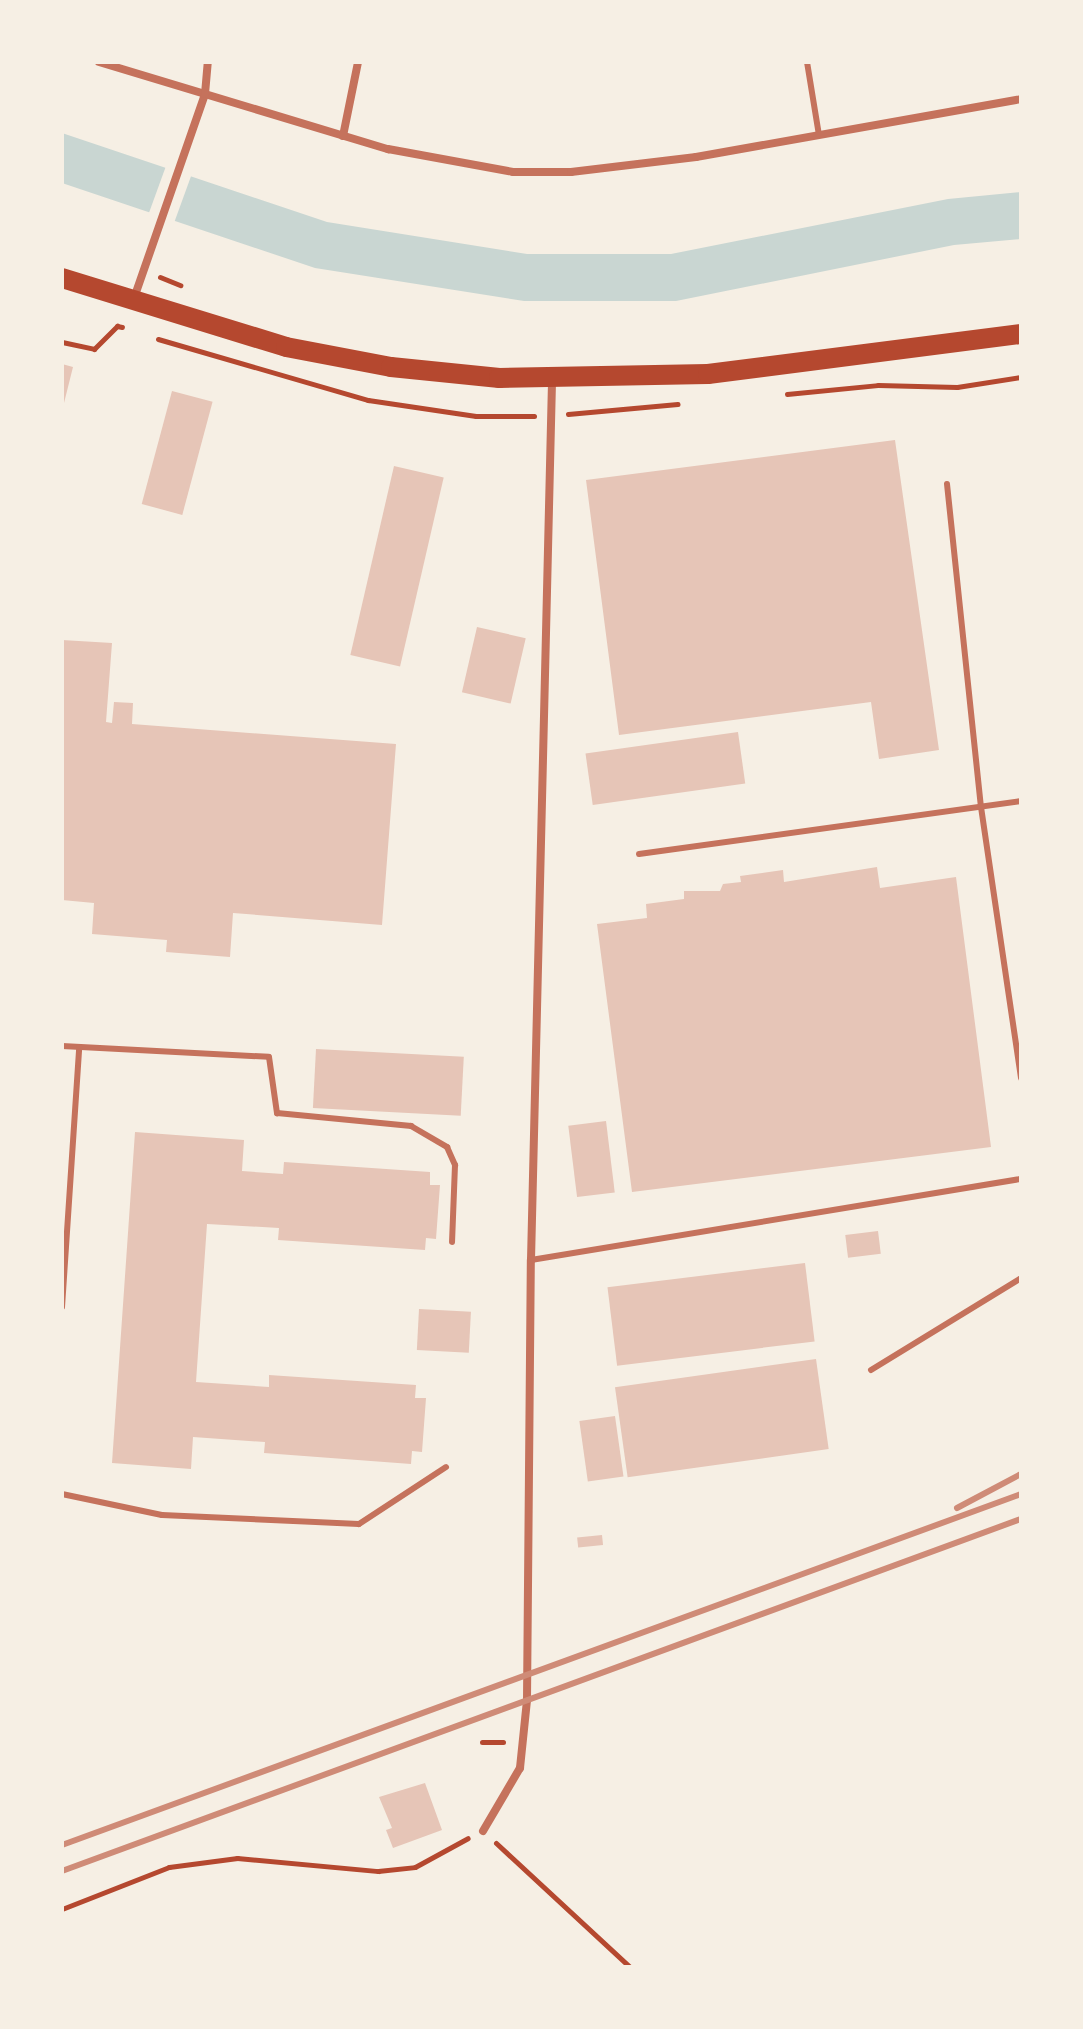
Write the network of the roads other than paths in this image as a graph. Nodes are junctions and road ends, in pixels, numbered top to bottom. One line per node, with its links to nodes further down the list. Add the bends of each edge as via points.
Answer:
1 (99, 62): 5 (street)
2 (208, 62): 5 (street)
3 (358, 62): 8 (street)
4 (807, 62): 7 (lane)
5 (205, 94): 8 (street); 10 (street)
6 (1021, 99): 7 (street)
7 (819, 135): 8 (street, via 571,172 513,172)
8 (343, 136)
9 (62, 278): 10 (main road)
10 (132, 303): 12 (main road, via 338,358 445,374)
11 (1021, 334): 12 (main road, via 787,367)
12 (552, 379): 22 (street)
13 (947, 484): 15 (lane)
14 (1021, 801): 15 (lane)
15 (981, 807): 16 (lane); 19 (lane)
16 (639, 854)
17 (62, 1046): 18 (lane)
18 (79, 1048): 21 (lane, via 269,1057 277,1113 411,1126 447,1147 455,1165); 24 (lane)
19 (1021, 1078)
20 (1021, 1179): 22 (lane)
21 (452, 1242)
22 (531, 1260): 28 (street, via 527,1700 520,1768)
23 (1021, 1278): 25 (lane)
24 (62, 1307)
25 (871, 1370)
26 (446, 1467): 27 (lane, via 359,1524 162,1515)
27 (62, 1494)
28 (483, 1831)

